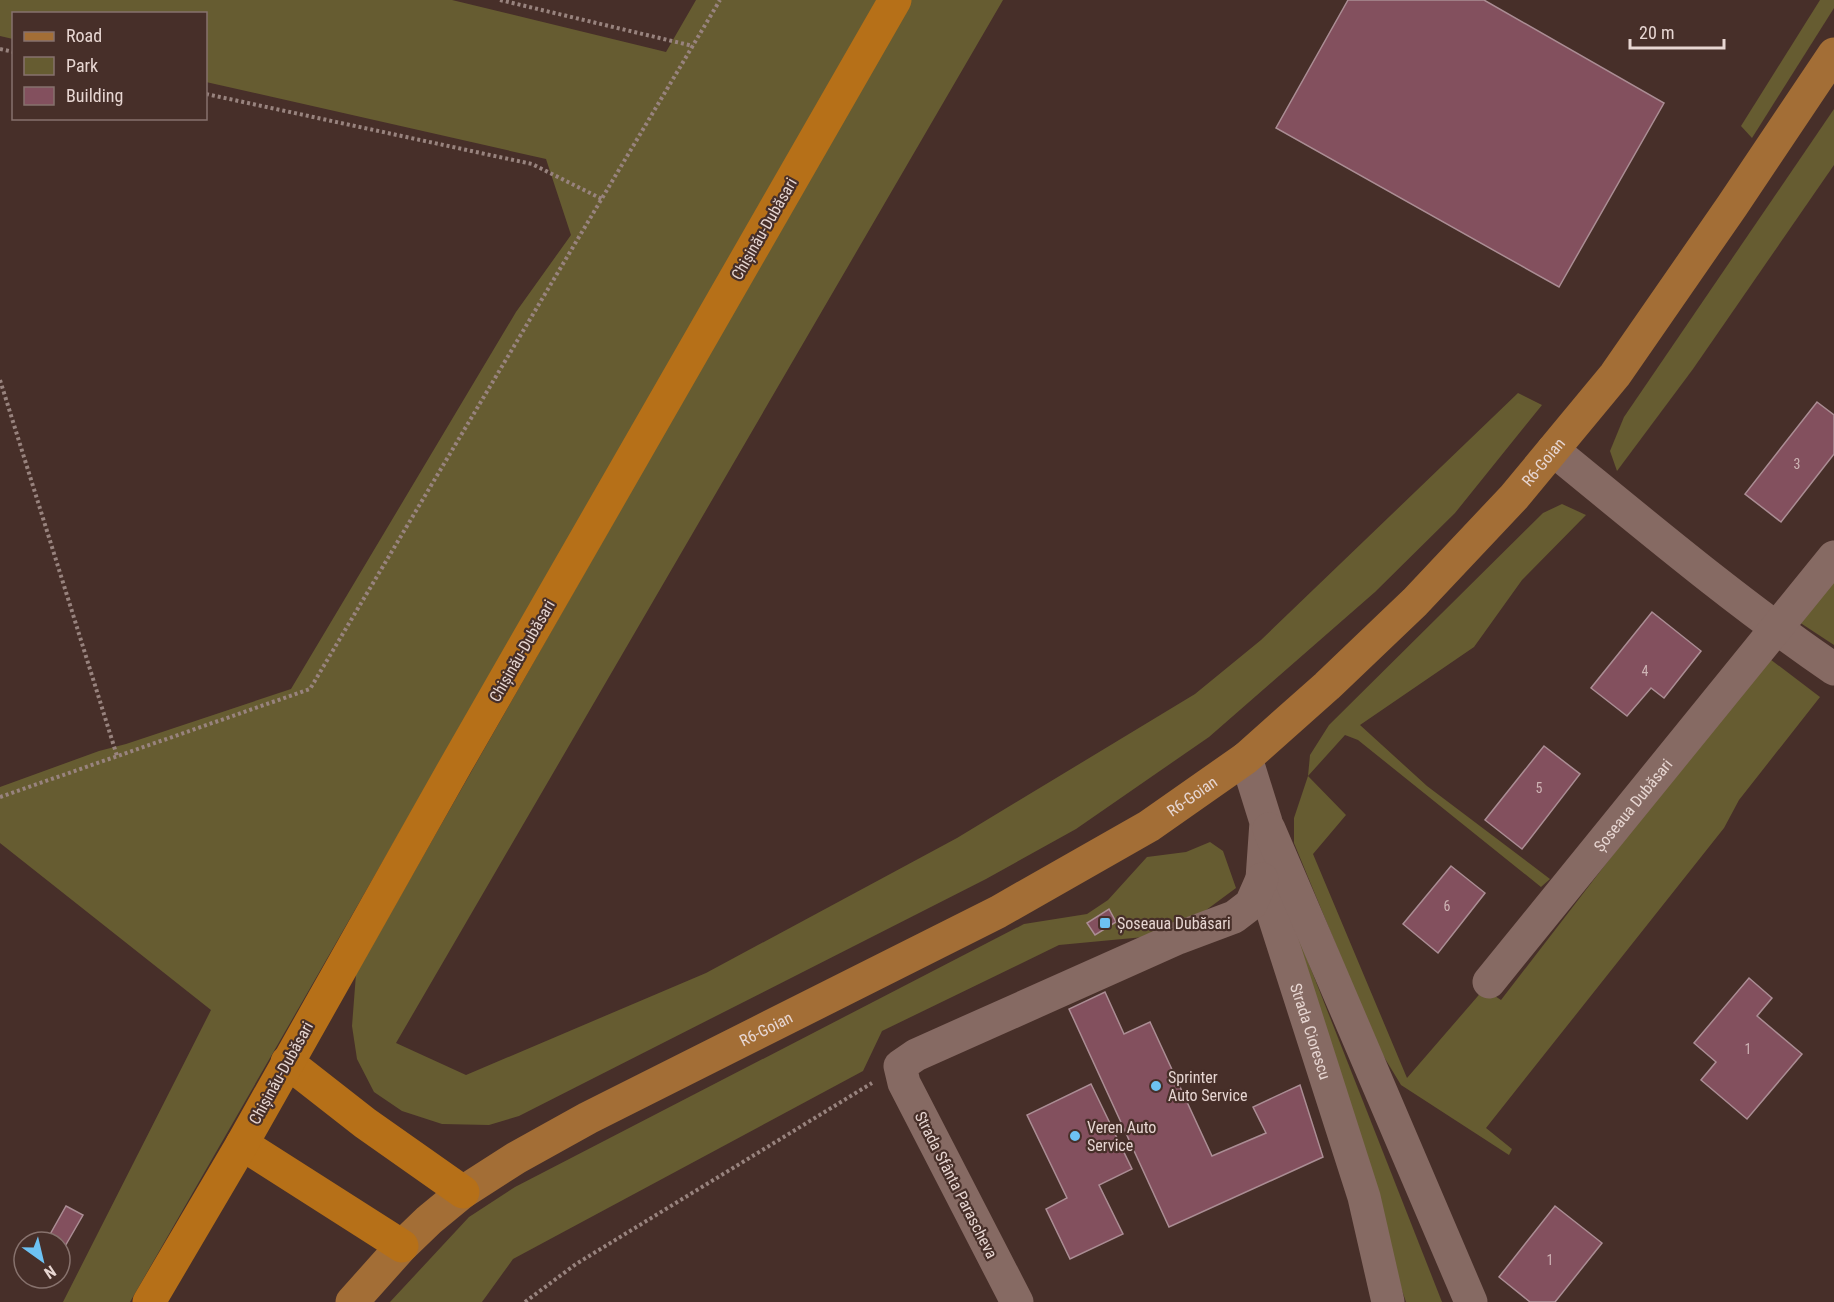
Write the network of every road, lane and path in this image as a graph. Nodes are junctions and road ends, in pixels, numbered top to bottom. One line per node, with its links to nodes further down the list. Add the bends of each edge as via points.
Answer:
1 (500, 0): 4 (path)
2 (720, 0): 4 (path)
3 (895, 0): 19 (highway, Chișinău-Dubăsari)
4 (693, 46): 7 (path)
5 (1834, 54): 9 (main road, R6-Goian, via 1615,375)
6 (207, 94): 7 (path, via 532,164)
7 (602, 199): 13 (path, via 310,689)
8 (0, 380): 13 (path)
9 (1553, 450): 11 (street); 14 (main road, R6-Goian, via 1415,602)
10 (1834, 557): 11 (street, Șoseaua Dubăsari)
11 (1777, 629): 12 (street); 18 (street, Șoseaua Dubăsari)
12 (1834, 669)
13 (117, 756): 15 (path)
14 (1246, 758): 16 (street, Strada Ciorescu); 22 (main road, R6-Goian, via 1149,826 1009,906 588,1118)
15 (0, 797)
16 (1266, 822): 17 (street, Strada Ciorescu); 29 (street)
17 (1263, 879): 20 (street, via 1251,904 1234,917 1178,938 916,1055); 28 (street, Strada Ciorescu, via 1364,1197)
18 (1489, 982)
19 (287, 1062): 21 (highway, Chișinău-Dubăsari); 22 (highway)
20 (900, 1066): 24 (street, Strada Sfânta Parascheva, via 904,1083); 27 (path, via 576,1264)
21 (242, 1144): 23 (highway); 25 (highway, Chișinău-Dubăsari)
22 (463, 1192): 23 (main road, R6-Goian)
23 (402, 1246): 26 (main road, R6-Goian)
24 (1006, 1298)
25 (148, 1302)
26 (352, 1302)
27 (525, 1302)
28 (1388, 1302)
29 (1471, 1302)

